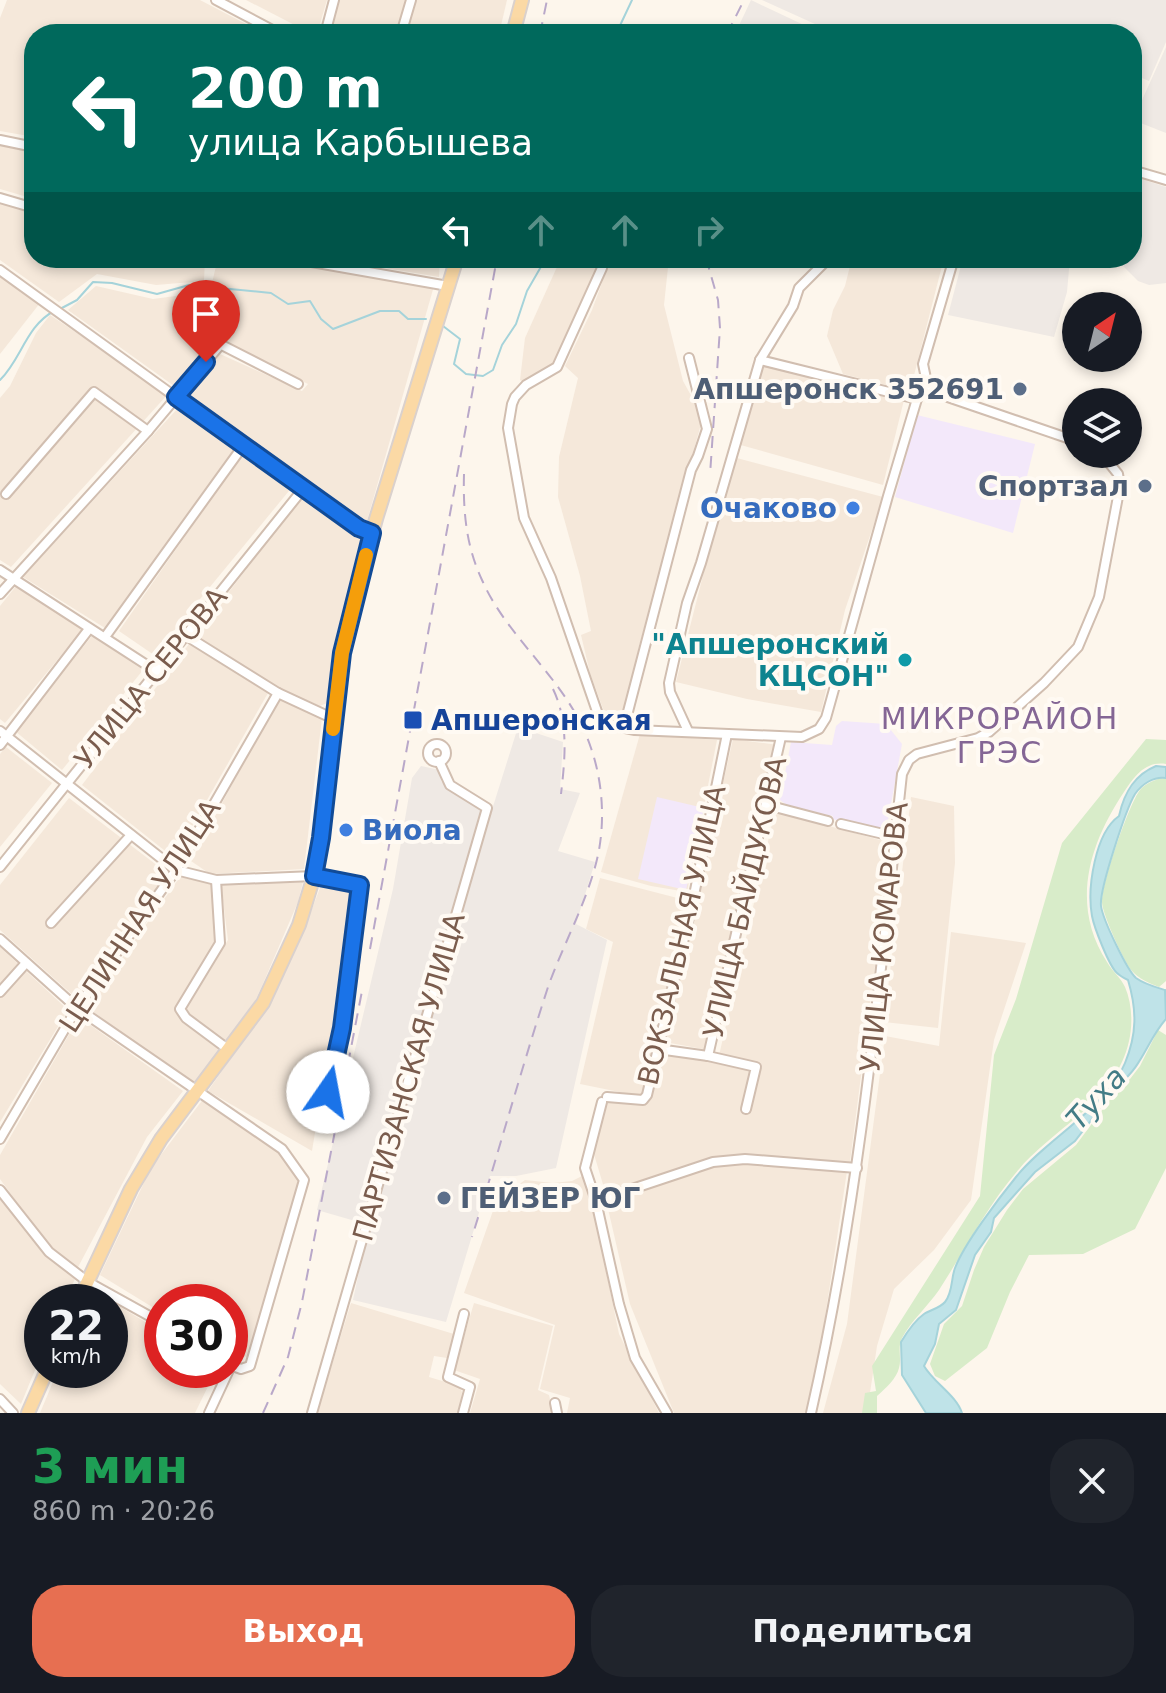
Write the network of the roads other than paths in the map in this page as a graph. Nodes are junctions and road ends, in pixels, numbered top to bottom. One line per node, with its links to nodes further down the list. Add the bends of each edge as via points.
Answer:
1 (216, 0): 5 (street)
2 (334, 0): 6 (street)
3 (411, 0): 7 (street)
4 (522, 0): 8 (main road)
5 (261, 24)
6 (328, 24)
7 (404, 24)
8 (516, 24)
9 (0, 140): 10 (street)
10 (24, 145)
11 (1142, 173): 12 (street)
12 (1166, 180)
13 (0, 198): 14 (street)
14 (24, 205)
15 (346, 268): 21 (street)
16 (454, 268): 21 (main road)
17 (602, 268): 46 (street, via 557,367 515,397 508,428 524,518 551,578 601,723)
18 (819, 268): 25 (street, via 799,288)
19 (951, 268): 26 (street, via 923,364)
20 (0, 270): 28 (street)
21 (448, 286): 36 (main road)
22 (204, 336): 23 (street)
23 (221, 344): 27 (street); 28 (street)
24 (689, 358): 46 (street, via 707,429 691,470)
25 (760, 360): 29 (street); 47 (street, via 687,603 669,683)
26 (927, 383): 29 (street); 31 (street, via 936,393)
27 (298, 384)
28 (176, 397): 30 (street); 32 (street)
29 (917, 399): 50 (street, via 826,718 819,729 802,737)
30 (148, 431): 35 (street, via 94,392); 38 (street)
31 (1062, 436)
32 (243, 446): 34 (street); 42 (street)
33 (1114, 468): 58 (street, УЛИЦА КОМАРОВА, via 1120,486 1099,597 1078,647 989,732 909,760 902,774)
34 (303, 489): 36 (street); 41 (street, УЛИЦА СЕРОВА)
35 (6, 494)
36 (372, 533): 45 (main road, via 342,653)
37 (0, 570): 38 (street)
38 (13, 579): 39 (street); 40 (street)
39 (0, 594)
40 (89, 629): 42 (street); 48 (street)
41 (185, 635): 43 (street, УЛИЦА СЕРОВА); 44 (street)
42 (105, 637): 43 (street)
43 (156, 671): 53 (street, УЛИЦА СЕРОВА)
44 (278, 693): 45 (street); 60 (street, ЦЕЛИННАЯ УЛИЦА)
45 (334, 719): 61 (main road)
46 (624, 727): 47 (street)
47 (688, 731): 49 (street)
48 (3, 734): 51 (street); 53 (street)
49 (727, 734): 50 (street); 68 (street, ВОКЗАЛЬНАЯ УЛИЦА)
50 (781, 737): 54 (street, УЛИЦА БАЙДУКОВА)
51 (0, 745)
52 (439, 761): 89 (street, ПАРТИЗАНСКАЯ УЛИЦА, via 450,785 487,808)
53 (66, 784): 57 (street); 59 (street, УЛИЦА СЕРОВА)
54 (767, 805): 55 (street); 70 (street, УЛИЦА БАЙДУКОВА)
55 (828, 821)
56 (841, 824): 58 (street)
57 (131, 835): 60 (street); 63 (street)
58 (896, 837): 75 (street, УЛИЦА КОМАРОВА)
59 (0, 867)
60 (176, 870): 62 (street); 67 (street, ЦЕЛИННАЯ УЛИЦА)
61 (314, 876): 62 (street); 69 (main road, via 299,925 263,1003); 72 (street, via 360,885 342,1028)
62 (216, 880): 69 (street, via 220,943 180,1009)
63 (51, 923)
64 (0, 939): 65 (street)
65 (26, 963): 66 (street); 67 (street)
66 (0, 992)
67 (77, 1008): 71 (street); 74 (street, ЦЕЛИННАЯ УЛИЦА)
68 (658, 1049): 70 (street); 77 (street, ВОКЗАЛЬНАЯ УЛИЦА, via 643,1100 604,1099 585,1168)
69 (230, 1051): 71 (main road)
70 (708, 1056): 73 (street, via 756,1067)
71 (199, 1091): 78 (main road, via 131,1189); 81 (street, via 282,1149 304,1180)
72 (328, 1092)
73 (746, 1109)
74 (0, 1139)
75 (857, 1168): 77 (street, via 745,1159 713,1162); 93 (street, УЛИЦА КОМАРОВА)
76 (0, 1190): 78 (street, via 49,1252)
77 (596, 1201): 92 (street, ВОКЗАЛЬНАЯ УЛИЦА, via 635,1358)
78 (88, 1282): 79 (street)
79 (144, 1313)
80 (464, 1314): 90 (street, via 448,1377 470,1387)
81 (248, 1367)
82 (39, 1388): 87 (main road)
83 (220, 1388): 88 (street)
84 (0, 1399): 86 (street)
85 (555, 1403): 91 (street)
86 (13, 1413)
87 (28, 1413)
88 (209, 1413)
89 (312, 1413)
90 (463, 1413)
91 (557, 1413)
92 (667, 1413)
93 (811, 1413)

